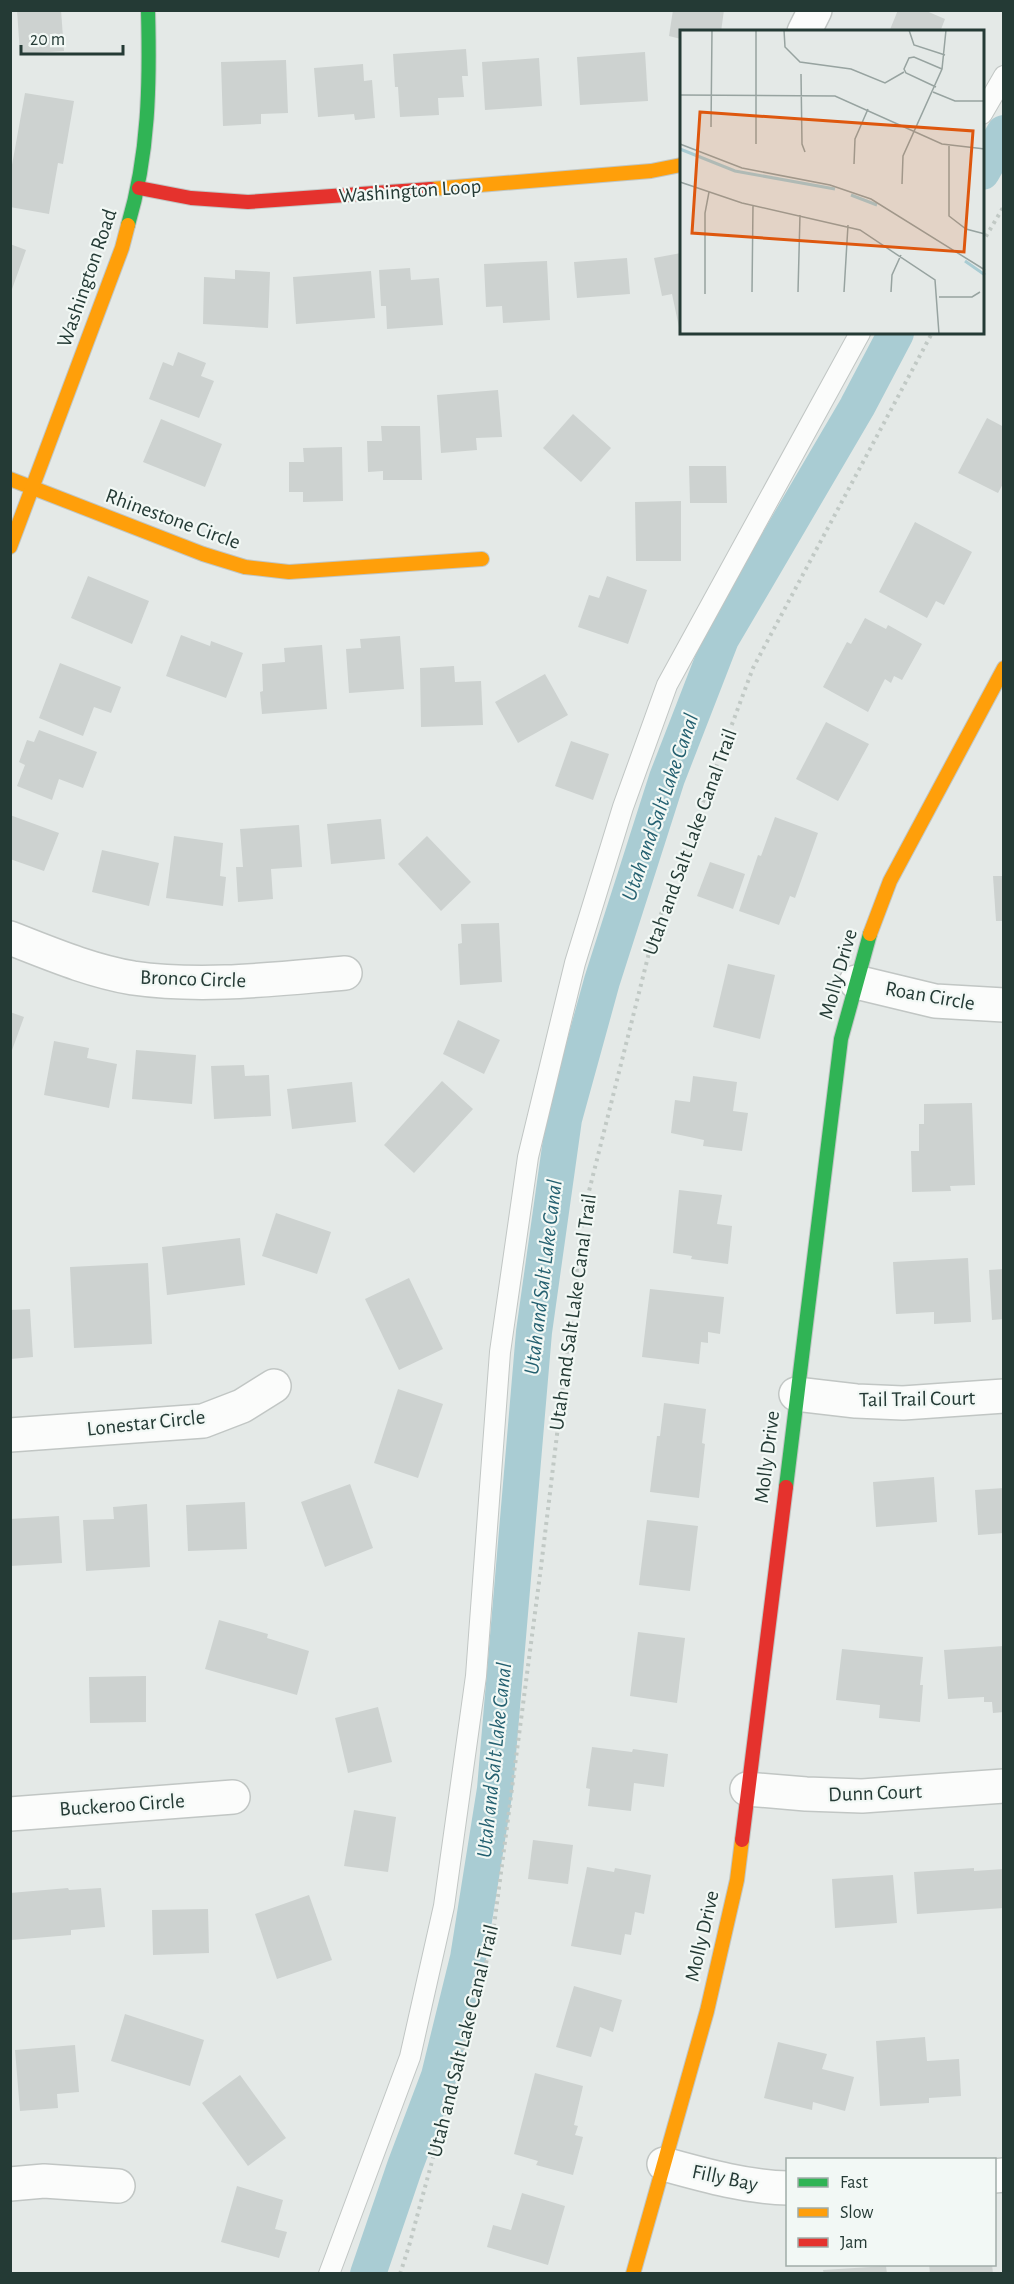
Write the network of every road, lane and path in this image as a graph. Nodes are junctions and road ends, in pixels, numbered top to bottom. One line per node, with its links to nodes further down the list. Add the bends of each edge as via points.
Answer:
1 (148, 10): 7 (street, Washington Road, via 150,77)
2 (815, 10): 3 (street)
3 (805, 30)
4 (1004, 76): 5 (lane)
5 (984, 111)
6 (680, 165): 7 (street, Washington Loop, via 627,173 248,202 191,198)
7 (138, 188): 13 (street, Washington Road, via 122,248)
8 (1004, 206): 9 (path)
9 (984, 240)
10 (859, 334): 33 (lane, via 667,685 623,807 575,963 528,1157 500,1353 476,1676 444,1906 410,2057)
11 (931, 334): 34 (path, Utah and Salt Lake Canal Trail, via 753,668 654,933 584,1210 492,1941)
12 (10, 479): 13 (street, Rhinestone Circle)
13 (33, 489): 14 (street, Washington Road); 15 (street, Rhinestone Circle, via 245,567 289,572)
14 (10, 547)
15 (482, 559)
16 (1004, 668): 19 (street, Molly Drive, via 890,881)
17 (10, 938): 18 (street, Bronco Circle, via 86,967 132,978 180,983 263,981)
18 (345, 973)
19 (856, 982): 20 (street, Roan Circle, via 934,1001); 22 (street, Molly Drive, via 841,1039)
20 (1004, 1005)
21 (274, 1386): 24 (street, Lonestar Circle, via 242,1406 203,1421)
22 (796, 1394): 23 (street, Tail Trail Court, via 903,1403); 26 (street, Molly Drive)
23 (1004, 1396)
24 (10, 1435)
25 (1004, 1786): 26 (street, Dunn Court, via 862,1796)
26 (747, 1789): 29 (street, Molly Drive, via 732,1902 707,2011)
27 (233, 1797): 28 (street, Buckeroo Circle)
28 (10, 1814)
29 (664, 2164): 32 (street, Filly Bay, via 719,2179); 35 (street, Molly Drive)
30 (10, 2184): 31 (street, via 44,2181)
31 (118, 2186)
32 (786, 2188)
33 (329, 2274)
34 (400, 2274)
35 (633, 2274)

